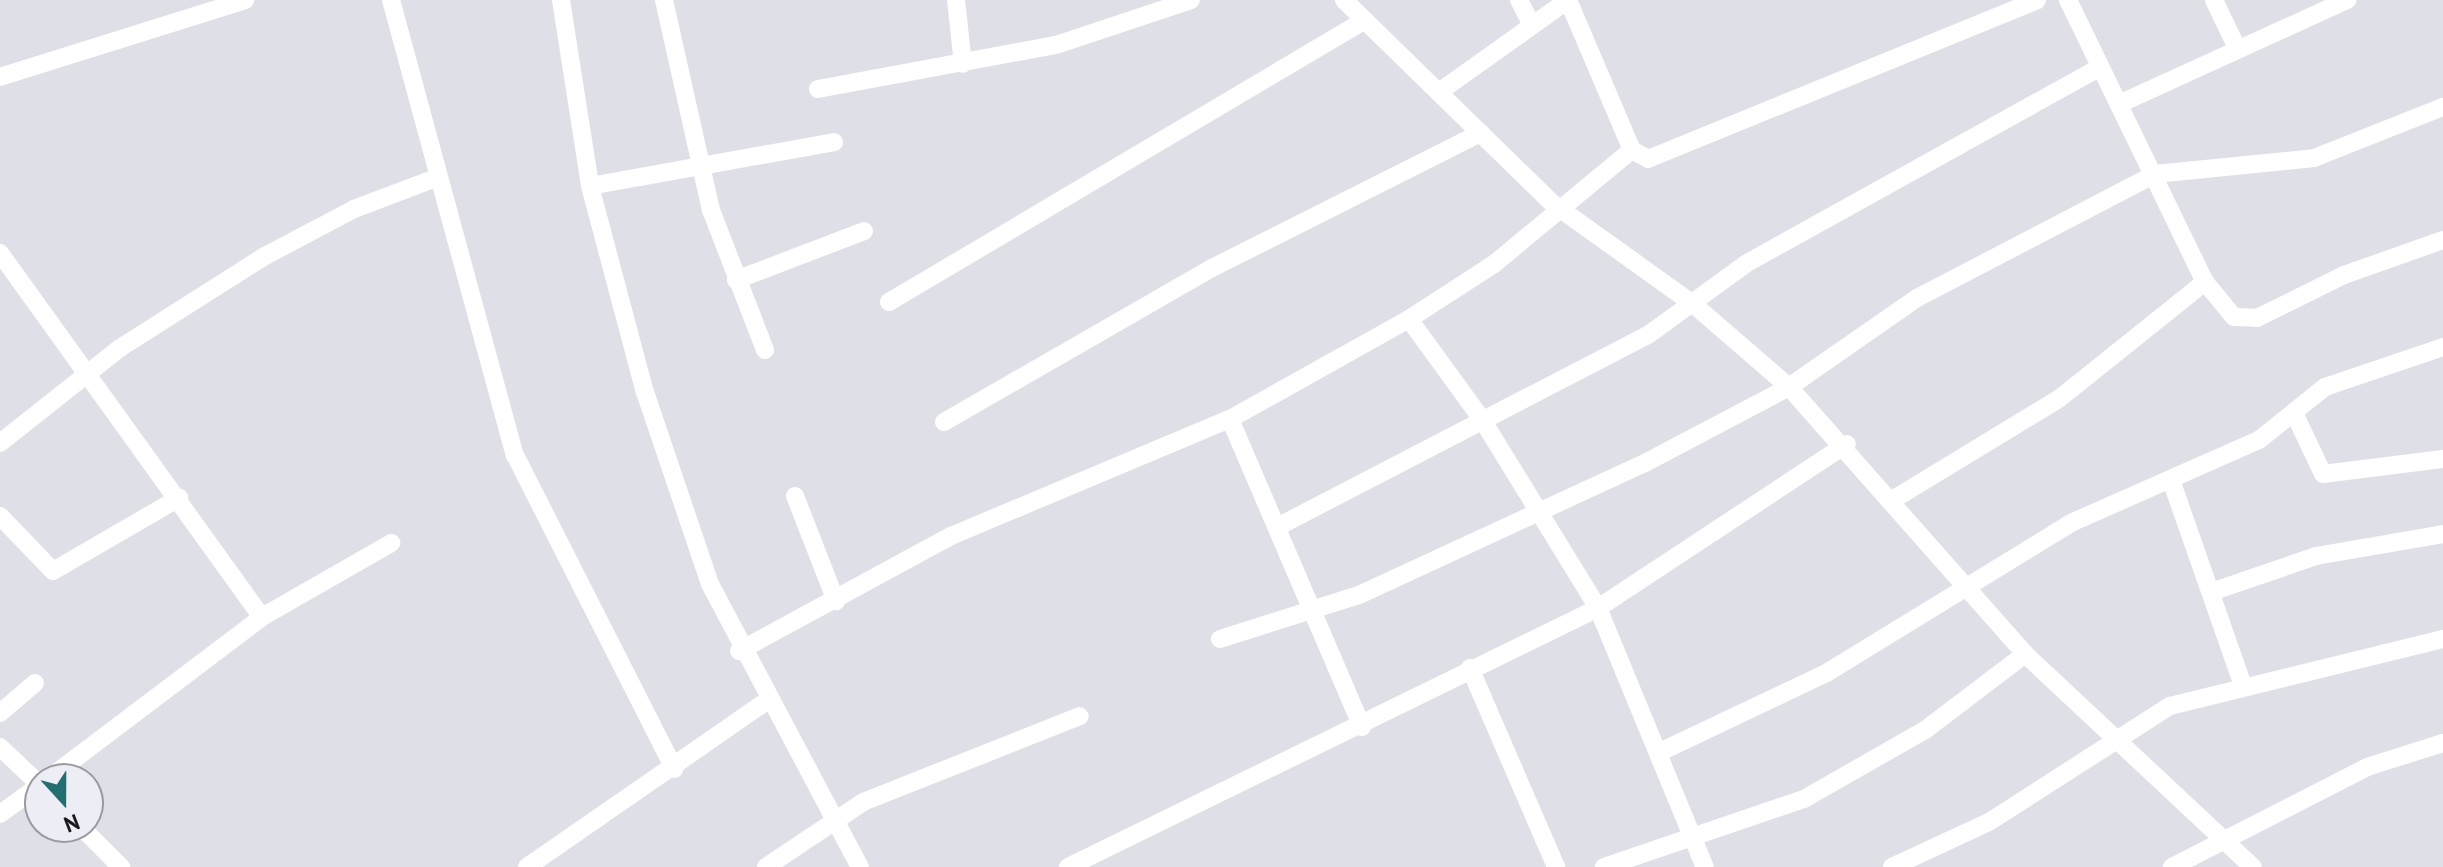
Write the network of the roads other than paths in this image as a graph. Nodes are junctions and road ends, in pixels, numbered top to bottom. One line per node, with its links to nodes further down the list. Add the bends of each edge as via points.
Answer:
1 (245, 0): 18 (street)
2 (391, 0): 28 (street)
3 (561, 0): 29 (street)
4 (664, 0): 26 (street)
5 (956, 0): 16 (street)
6 (1191, 0): 16 (street, via 1056,45)
7 (1344, 0): 13 (street)
8 (1519, 0): 14 (street)
9 (2037, 0): 25 (street, via 1666,154 1642,159)
10 (2068, 0): 17 (street)
11 (2214, 0): 15 (street)
12 (2347, 0): 15 (street)
13 (1365, 20): 20 (street); 36 (street)
14 (1530, 22): 20 (street); 25 (street, via 1568,0)
15 (2238, 50): 21 (street)
16 (963, 64): 19 (street)
17 (2100, 67): 21 (street); 37 (street, via 1786,240)
18 (0, 77)
19 (818, 89)
20 (1439, 92): 23 (street)
21 (2119, 104): 27 (street)
22 (2443, 107): 27 (street, via 2314,158)
23 (1481, 133): 30 (street); 46 (street, via 1212,268)
24 (834, 142): 26 (street)
25 (1632, 150): 30 (street)
26 (703, 168): 29 (street); 34 (street)
27 (2155, 174): 35 (street); 42 (street, via 1897,309)
28 (436, 178): 41 (street, via 265,256); 81 (street, via 515,455)
29 (590, 186): 67 (street, via 645,392)
30 (1561, 208): 37 (street); 38 (street)
31 (864, 231): 34 (street)
32 (2443, 240): 35 (street, via 2344,275 2249,321 2228,312)
33 (0, 253): 41 (street)
34 (736, 280): 40 (street)
35 (2205, 282): 53 (street, via 2060,398)
36 (889, 302)
37 (1693, 304): 42 (street); 45 (street)
38 (1409, 319): 44 (street); 45 (street)
39 (2443, 347): 43 (street, via 2325,387)
40 (765, 350)
41 (91, 370): 47 (street); 52 (street)
42 (1789, 387): 48 (street); 54 (street)
43 (2295, 415): 49 (street, via 2323,474); 50 (street)
44 (1230, 419): 56 (street); 61 (street, via 951,536)
45 (1483, 421): 54 (street); 56 (street)
46 (944, 422)
47 (0, 443)
48 (1847, 444): 53 (street); 62 (street)
49 (2443, 459)
50 (2171, 480): 59 (street, via 2073,522); 60 (street)
51 (795, 496): 61 (street)
52 (179, 498): 55 (street, via 53,571); 64 (street)
53 (1894, 499): 59 (street)
54 (1537, 509): 62 (street); 63 (street)
55 (0, 516)
56 (1281, 525): 63 (street)
57 (2443, 534): 60 (street, via 2316,556)
58 (391, 543): 64 (street)
59 (1971, 590): 68 (street); 79 (street, via 1828,672)
60 (2214, 591): 71 (street)
61 (836, 601): 67 (street)
62 (1598, 608): 69 (street); 79 (street)
63 (1315, 610): 65 (street); 75 (street)
64 (262, 617): 80 (street)
65 (1220, 639)
66 (2443, 639): 71 (street)
67 (739, 651): 72 (street)
68 (2025, 654): 76 (street); 86 (street, via 1975,696 1871,762 1804,799)
69 (1470, 668): 75 (street); 94 (street)
70 (35, 683): 73 (street)
71 (2243, 686): 76 (street, via 2170,706)
72 (767, 701): 81 (street); 85 (street)
73 (0, 713)
74 (1080, 716): 85 (street)
75 (1362, 727): 93 (street)
76 (2116, 739): 87 (street); 97 (street, via 1989,822)
77 (2443, 743): 87 (street, via 2367,767)
78 (0, 747): 82 (street)
79 (1662, 751): 86 (street)
80 (69, 763)
81 (674, 769): 90 (street)
82 (24, 770)
83 (24, 797): 84 (street)
84 (0, 814)
85 (833, 819): 91 (street); 92 (street)
86 (1695, 838): 95 (street); 96 (street)
87 (2225, 841): 98 (street); 99 (street)
88 (97, 843): 89 (street)
89 (121, 867)
90 (527, 867)
91 (766, 867)
92 (860, 867)
93 (1068, 867)
94 (1556, 867)
95 (1604, 867)
96 (1705, 867)
97 (1892, 867)
98 (2172, 867)
99 (2253, 867)

